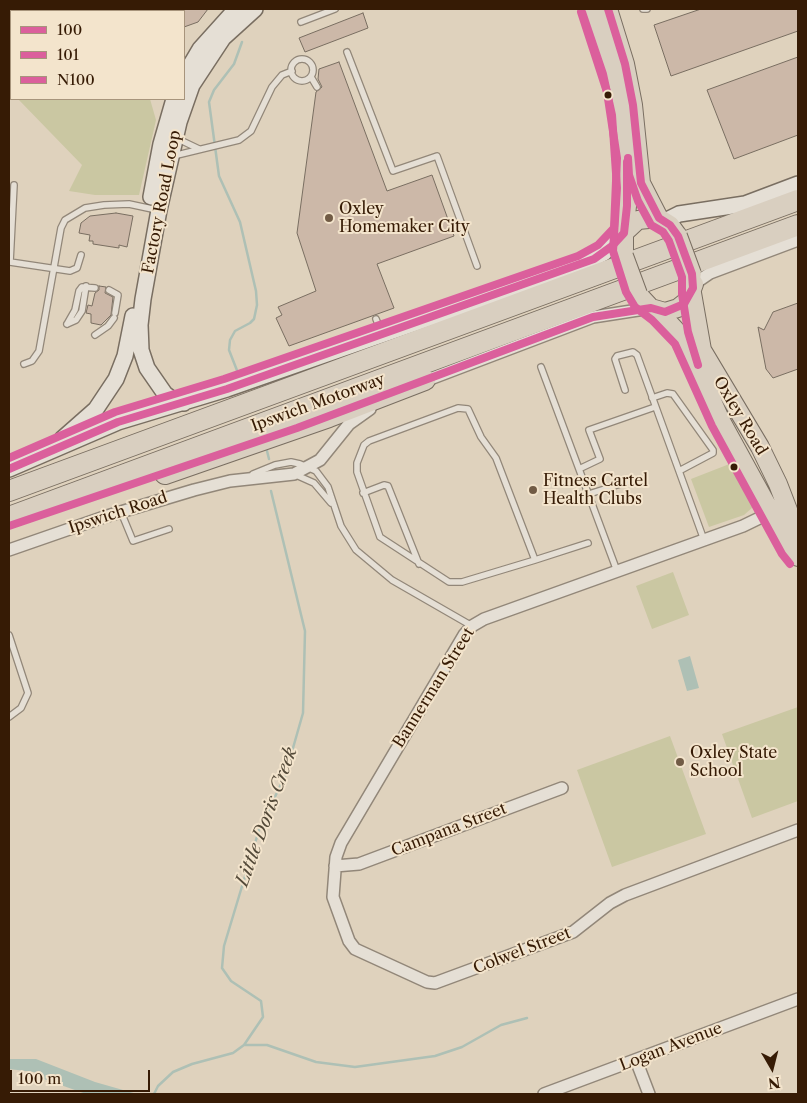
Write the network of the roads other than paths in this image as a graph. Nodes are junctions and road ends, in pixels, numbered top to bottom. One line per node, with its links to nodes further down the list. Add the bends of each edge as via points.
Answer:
1 (236, 9): 8 (main road, Factory Road Loop, via 209,37)
2 (255, 9): 8 (main road, Factory Road Loop)
3 (335, 9): 6 (lane)
4 (591, 9): 23 (main road, via 613,71 622,114 627,180)
5 (608, 9): 21 (main road, via 625,64 633,105 641,183)
6 (301, 22)
7 (347, 52): 28 (lane, via 393,171 437,156)
8 (192, 61): 10 (main road, Factory Road Loop); 14 (main road, Factory Road Loop, via 185,104)
9 (292, 71): 11 (lane, via 298,80); 11 (lane, via 295,62 305,59 313,66); 15 (lane, via 282,75 272,87 252,131 239,140)
10 (185, 74)
11 (311, 76): 12 (lane)
12 (317, 87)
13 (174, 100): 14 (main road, Factory Road Loop)
14 (169, 137): 15 (lane); 16 (main road, Factory Road Loop)
15 (199, 149): 16 (lane)
16 (165, 156): 20 (main road, Factory Road Loop)
17 (798, 184): 21 (main road, via 745,204)
18 (14, 185): 29 (lane, via 10,262)
19 (798, 200): 25 (highway, Ipswich Motorway)
20 (154, 209): 29 (lane, via 116,204 75,212 60,228); 44 (main road, Factory Road Loop, via 140,325 141,350 148,368 167,396); 46 (main road, Factory Road Loop, via 130,335 116,379 96,409 78,426 54,443)
21 (662, 219): 23 (main road, via 638,220); 25 (main road)
22 (798, 225): 30 (highway, Ipswich Motorway)
23 (624, 233): 27 (main road); 37 (main road, via 604,253 582,265)
24 (798, 240): 30 (street, via 710,273)
25 (680, 241): 27 (highway, Ipswich Motorway); 30 (main road, Oxley Road, bridge)
26 (81, 256): 29 (lane, via 77,268 70,271)
27 (627, 261): 32 (main road, bridge); 54 (highway, Ipswich Motorway)
28 (477, 266)
29 (54, 268): 39 (lane, via 39,351 32,361)
30 (691, 276): 32 (highway, Ipswich Motorway); 34 (main road, via 688,300 678,308); 58 (main road, Oxley Road, via 702,350 760,447)
31 (95, 288): 36 (lane, via 86,286 82,312)
32 (637, 288): 34 (main road, Oxley Road); 60 (highway, Ipswich Motorway)
33 (109, 290): 38 (lane, via 118,295 114,316 108,326)
34 (655, 310): 41 (street, Ipswich Road, via 593,318); 58 (main road, Oxley Road, via 683,338 721,421)
35 (376, 319): 37 (lane)
36 (67, 324)
37 (382, 334): 44 (main road)
38 (95, 335)
39 (24, 364)
40 (541, 367): 49 (lane)
41 (424, 380): 47 (street, Ipswich Road, via 357,417 325,455); 61 (highway, via 297,428)
42 (625, 390): 43 (lane, via 615,359 633,352)
43 (652, 398): 45 (lane); 50 (lane, via 673,394 713,450 713,453)
44 (184, 403): 48 (main road, via 118,422)
45 (656, 407): 49 (lane, via 589,430 600,459); 50 (lane)
46 (9, 465)
47 (310, 467): 51 (street, Ipswich Road); 53 (lane, Ipswich Road, via 282,463); 57 (lane, via 326,484)
48 (9, 469)
49 (579, 469): 56 (lane)
50 (679, 472): 64 (lane)
51 (294, 474): 53 (street, Ipswich Road); 57 (lane, via 314,483)
52 (632, 480): 56 (lane)
53 (230, 481): 59 (street, Ipswich Road)
54 (9, 491)
55 (363, 493): 68 (lane, via 356,472 360,452 368,441 458,408 468,409 481,437 496,458); 69 (lane, via 380,537); 69 (lane, via 388,486)
56 (589, 494): 70 (lane)
57 (332, 505): 71 (lane, via 348,540 359,552 392,580)
58 (779, 508): 63 (main road, Oxley Road); 64 (street, Bannerman Street); 67 (main road, Oxley Road, via 791,549)
59 (121, 512): 62 (lane, via 133,541); 66 (street, Ipswich Road)
60 (9, 517)
61 (9, 526)
62 (169, 529)
63 (798, 536)
64 (704, 540): 70 (street, Bannerman Street)
65 (588, 543): 68 (lane)
66 (9, 550)
67 (798, 557)
68 (535, 560): 69 (lane, via 455,582 443,579)
69 (419, 564)
70 (617, 570): 71 (street, Bannerman Street)
71 (472, 626): 76 (street, Bannerman Street, via 350,825 338,850)
72 (9, 635): 73 (lane, via 28,693 24,703)
73 (10, 718)
74 (562, 788): 76 (street, Campana Street, via 359,864)
75 (798, 830): 77 (street, Colwel Street, via 625,895 572,932 438,982 427,982)
76 (335, 866): 77 (street, Bannerman Street, via 333,898)
77 (352, 947)
78 (798, 1000): 79 (street, Logan Avenue)
79 (636, 1060): 80 (street, Logan Avenue); 81 (street)
80 (544, 1094)
81 (649, 1094)

